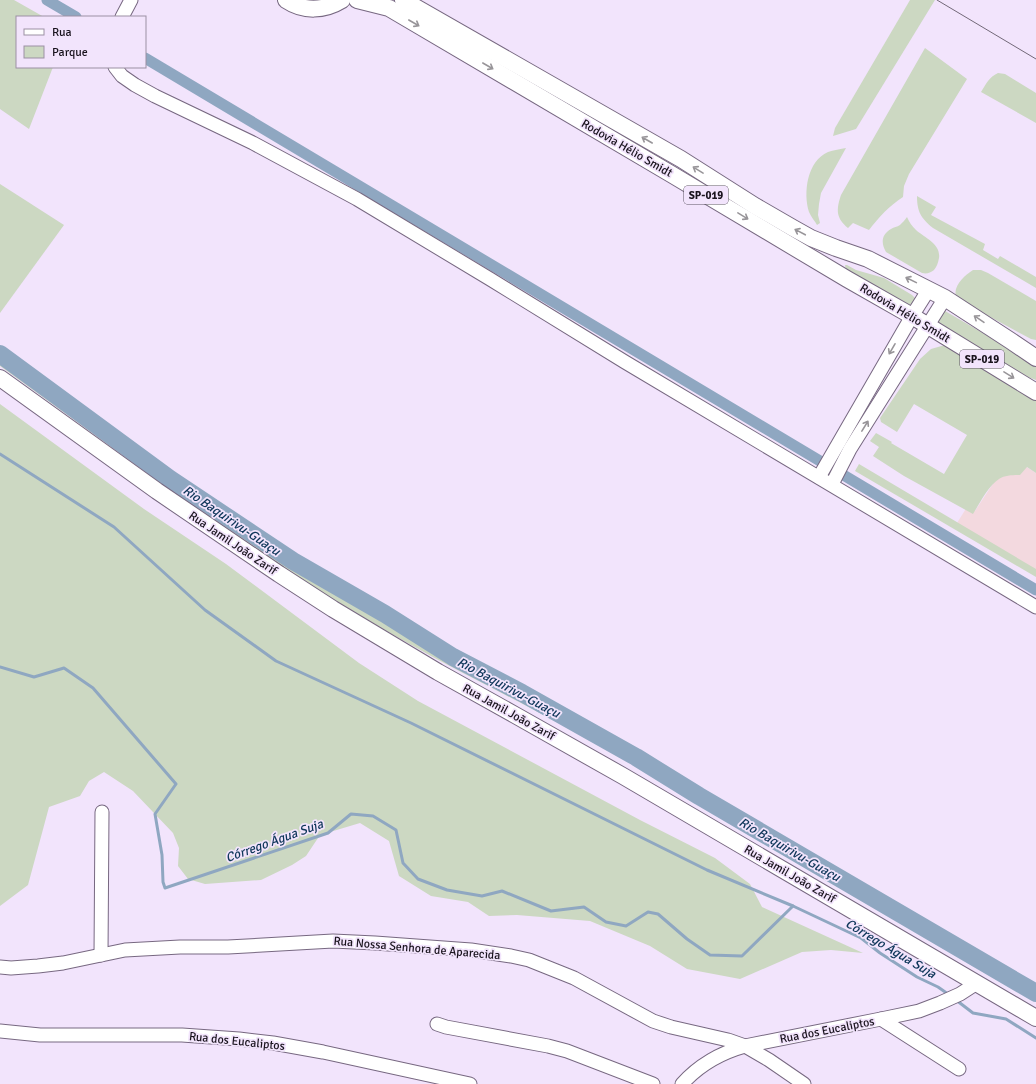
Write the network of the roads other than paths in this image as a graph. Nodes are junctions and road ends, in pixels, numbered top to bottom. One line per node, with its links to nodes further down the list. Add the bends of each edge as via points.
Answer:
1 (131, 0): 6 (street)
2 (286, 0): 3 (main road, via 301,8 317,9 332,6)
3 (342, 0)
4 (357, 0): 10 (main road, Rodovia Hélio Smidt / SP-019, one-way to 10, via 389,8)
5 (403, 0): 8 (main road, Rodovia Hélio Smidt / SP-019, one-way to 5, via 868,259 811,238 681,159)
6 (123, 16)
7 (116, 68): 17 (street, via 122,76 155,96 253,143 357,200 625,362)
8 (929, 290): 9 (main road, Rodovia Hélio Smidt / SP-019); 10 (street)
9 (945, 298): 11 (street); 12 (main road, Rodovia Hélio Smidt / SP-019, one-way to 9)
10 (912, 316): 11 (main road, Rodovia Hélio Smidt / SP-019); 17 (street, one-way to 17)
11 (928, 326): 16 (main road, Rodovia Hélio Smidt / SP-019, one-way to 16); 18 (street, one-way to 11, via 850,449)
12 (1011, 341): 13 (street); 14 (main road, Rodovia Hélio Smidt / SP-019)
13 (1036, 347)
14 (1036, 358)
15 (0, 378): 23 (main road, Rua Jamil João Zarif, via 157,491 332,609)
16 (1036, 392)
17 (821, 472): 18 (street)
18 (834, 480): 19 (street)
19 (1036, 607)
20 (102, 812): 21 (street)
21 (101, 955): 22 (street, Rua Nossa Senhora de Aparecida, via 38,966); 28 (street, Rua Nossa Senhora de Aparecida, via 141,949 333,941 471,950 529,960 574,978 653,1021)
22 (0, 967)
23 (977, 983): 24 (main road, Rua Jamil João Zarif); 25 (street, Rua dos Eucaliptos, via 940,1003)
24 (1036, 1018)
25 (881, 1019): 28 (street, Rua dos Eucaliptos); 29 (street)
26 (437, 1024): 31 (street, via 567,1051)
27 (0, 1031): 30 (street, Rua dos Eucaliptos, via 40,1035 182,1035 239,1039 302,1048)
28 (745, 1046): 32 (street, Rua dos Eucaliptos, via 730,1050 704,1064); 33 (street, Rua Nossa Senhora de Aparecida)
29 (959, 1069)
30 (470, 1084)
31 (653, 1084)
32 (682, 1084)
33 (804, 1084)

